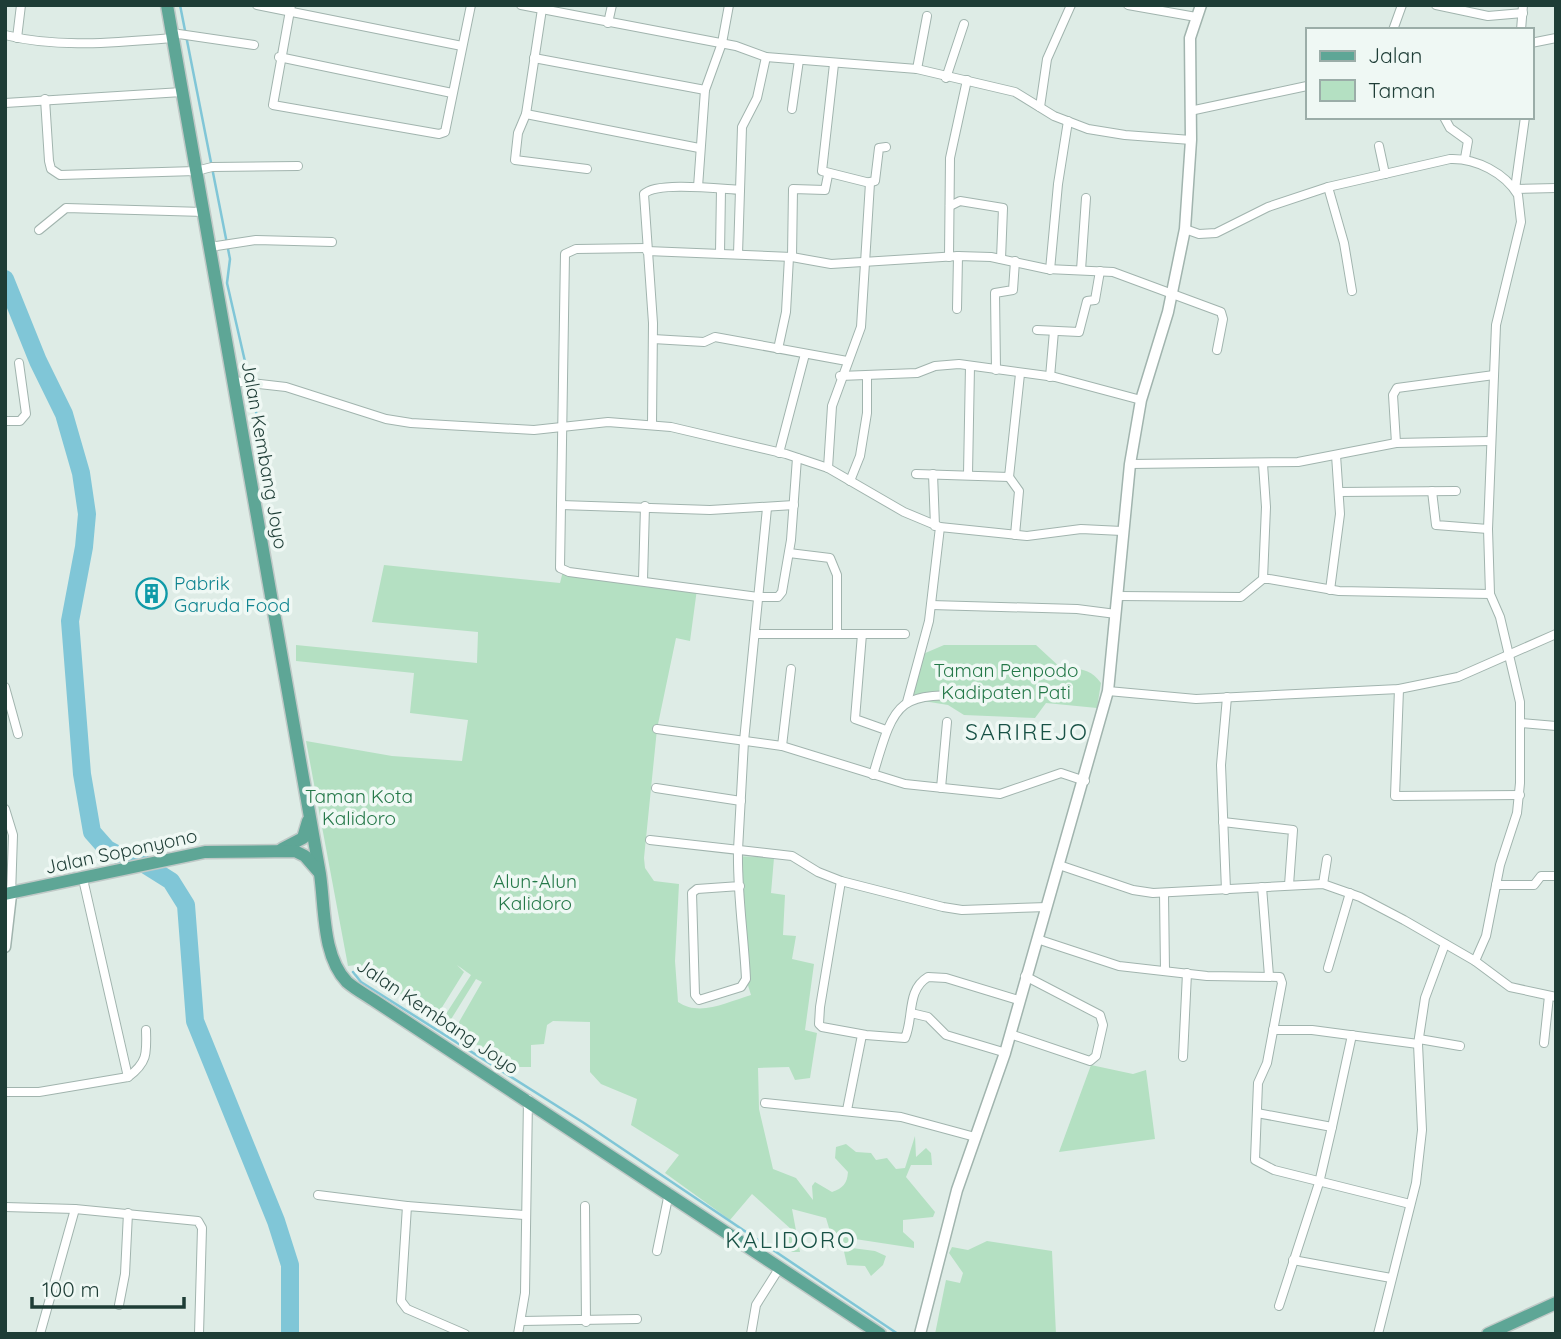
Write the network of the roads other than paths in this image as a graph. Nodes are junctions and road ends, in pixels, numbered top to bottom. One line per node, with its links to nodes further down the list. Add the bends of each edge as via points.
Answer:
1 (21, 5): 24 (street)
2 (167, 5): 23 (main road, Jalan Kembang Joyo)
3 (257, 5): 13 (street)
4 (471, 5): 29 (street)
5 (521, 5): 14 (street)
6 (612, 5): 18 (street)
7 (729, 5): 26 (street)
8 (1071, 5): 44 (street, via 1047,58)
9 (1130, 5): 17 (street)
10 (1201, 5): 17 (street)
11 (1402, 5): 20 (street)
12 (1436, 5): 15 (street, via 1488,16)
13 (290, 8): 29 (street); 30 (street)
14 (542, 9): 18 (street); 32 (street)
15 (1523, 9): 21 (street)
16 (927, 16): 35 (street)
17 (1196, 17): 46 (street, via 1189,46)
18 (608, 23): 26 (street)
19 (964, 24): 36 (street)
20 (1393, 28)
21 (1521, 28)
22 (5, 34): 24 (street)
23 (172, 36): 24 (street, via 74,45); 28 (street); 40 (main road, Jalan Kembang Joyo)
24 (17, 38)
25 (1556, 38): 27 (street)
26 (723, 43): 31 (street); 39 (street)
27 (1533, 43)
28 (254, 45)
29 (462, 46): 41 (street)
30 (279, 57): 41 (street); 41 (street, via 273,105 439,134 445,132)
31 (766, 57): 33 (street); 67 (street, via 757,98 742,127)
32 (534, 58): 39 (street); 47 (street)
33 (799, 60): 34 (street); 45 (street)
34 (834, 64): 35 (street); 60 (street, via 821,165)
35 (917, 69): 36 (street)
36 (946, 78): 37 (street)
37 (967, 80): 44 (street, via 1015,92); 69 (street, via 950,159)
38 (1306, 86): 46 (street)
39 (705, 90): 54 (street)
40 (182, 92): 42 (street); 58 (main road, Jalan Kembang Joyo)
41 (452, 93)
42 (45, 99): 43 (street); 58 (street, via 49,161 54,173)
43 (5, 103)
44 (1040, 107): 50 (street)
45 (792, 109)
46 (1190, 111): 51 (street)
47 (526, 114): 54 (street); 57 (street, via 515,160)
48 (1445, 119): 55 (street, via 1468,141)
49 (1525, 119): 66 (street)
50 (1068, 121): 51 (street, via 1105,132); 83 (street)
51 (1191, 140): 71 (street)
52 (886, 146): 61 (street, via 879,148 875,181)
53 (1379, 146): 59 (street)
54 (699, 148): 62 (street)
55 (1465, 159): 59 (street); 66 (street, via 1482,164)
56 (298, 166): 58 (street, via 212,167)
57 (587, 169)
58 (195, 172): 70 (main road, Jalan Kembang Joyo)
59 (1385, 174): 63 (street)
60 (828, 175): 61 (street); 79 (street, via 825,190 793,189)
61 (870, 181): 82 (street)
62 (698, 187): 65 (street); 75 (street, via 646,191)
63 (1328, 187): 71 (street, via 1268,207 1216,233); 86 (street)
64 (1556, 188): 66 (street)
65 (721, 189): 67 (street); 76 (street)
66 (1515, 189): 100 (street, via 1521,222 1497,315)
67 (740, 190): 77 (street)
68 (1086, 198): 84 (street)
69 (950, 206): 78 (street); 80 (street, via 960,201 1003,208)
70 (204, 212): 72 (street, via 66,208); 74 (main road, Jalan Kembang Joyo)
71 (1185, 229): 87 (street)
72 (38, 230)
73 (332, 242): 74 (street, via 256,240)
74 (211, 247): 104 (main road, Jalan Kembang Joyo)
75 (647, 249): 76 (street); 91 (street); 108 (street, via 566,251)
76 (720, 253): 77 (street)
77 (738, 254): 79 (street)
78 (954, 256): 80 (street); 82 (street); 88 (street)
79 (790, 257): 82 (street, via 831,264); 92 (street)
80 (1001, 259): 81 (street)
81 (1015, 261): 83 (street); 98 (street, via 1013,290 995,293)
82 (865, 263): 95 (street, via 861,327)
83 (1050, 270): 84 (street)
84 (1081, 270): 85 (street)
85 (1100, 271): 87 (street, via 1121,274); 90 (street, via 1095,300 1087,301 1079,332)
86 (1352, 291)
87 (1172, 296): 93 (street, via 1223,314); 105 (street)
88 (957, 309)
89 (1037, 330): 90 (street)
90 (1054, 331): 103 (street)
91 (653, 339): 92 (street, via 704,342 715,338); 107 (street)
92 (778, 349): 94 (street)
93 (1217, 350)
94 (805, 354): 95 (street); 111 (street)
95 (847, 361): 101 (street)
96 (19, 363): 106 (street, via 26,414 20,421)
97 (970, 366): 98 (street); 102 (street, via 946,364 917,373); 119 (street)
98 (996, 370): 99 (street)
99 (1020, 374): 103 (street); 120 (street)
100 (1494, 375): 109 (street); 110 (street, via 1398,388 1394,395)
101 (840, 376): 102 (street); 116 (street, via 832,406)
102 (867, 376): 121 (street, via 864,432)
103 (1050, 377): 105 (street)
104 (233, 381): 108 (street, via 286,387 411,423 534,430); 171 (main road, Jalan Kembang Joyo)
105 (1141, 400): 114 (street)
106 (5, 421)
107 (652, 424): 108 (street); 111 (street)
108 (563, 426): 125 (street)
109 (1491, 441): 110 (street); 130 (street)
110 (1396, 443): 112 (street)
111 (779, 453): 113 (street)
112 (1336, 456): 115 (street); 124 (street)
113 (797, 458): 116 (street); 126 (street)
114 (1130, 464): 115 (street); 131 (street)
115 (1263, 464): 134 (street)
116 (828, 468): 121 (street)
117 (916, 474): 118 (street)
118 (933, 474): 119 (street); 129 (street)
119 (968, 474): 120 (street)
120 (1009, 477): 132 (street, via 1019,491)
121 (850, 481): 129 (street)
122 (1432, 491): 123 (street); 124 (street); 130 (street, via 1436,525)
123 (1456, 491)
124 (1339, 492): 136 (street)
125 (561, 505): 127 (street); 135 (street, via 560,568)
126 (794, 505): 128 (street); 133 (street)
127 (645, 506): 128 (street); 135 (street)
128 (767, 508): 139 (street)
129 (937, 526): 132 (street); 140 (street)
130 (1488, 529): 137 (street)
131 (1122, 531): 132 (street, via 1100,528); 138 (street)
132 (1015, 535)
133 (789, 553): 139 (street, via 782,592 778,597); 143 (street, via 831,558 837,575)
134 (1263, 579): 136 (street); 138 (street, via 1241,597)
135 (643, 580): 139 (street)
136 (1330, 590): 137 (street)
137 (1490, 594): 147 (street)
138 (1118, 596): 141 (street)
139 (758, 597): 142 (street)
140 (931, 605): 141 (street); 154 (street)
141 (1116, 614): 151 (street)
142 (757, 634): 143 (street); 162 (street)
143 (837, 634): 144 (street)
144 (862, 634): 145 (street); 160 (street, via 855,719)
145 (905, 634)
146 (1556, 634): 147 (street)
147 (1511, 656): 150 (street, via 1450,680); 157 (street)
148 (792, 669): 163 (street)
149 (5, 687): 155 (street)
150 (1399, 689): 153 (street); 168 (street, via 1395,796)
151 (1108, 691): 153 (street, via 1196,699); 165 (street)
152 (982, 696): 154 (street, via 922,696)
153 (1227, 697): 172 (street, via 1221,765)
154 (907, 702): 160 (street, via 892,715)
155 (9, 721): 161 (street)
156 (947, 722): 167 (street)
157 (1521, 723): 158 (street); 168 (street)
158 (1556, 726)
159 (657, 729): 162 (street)
160 (886, 730): 164 (street)
161 (18, 734)
162 (744, 741): 163 (street); 169 (street)
163 (782, 746): 164 (street)
164 (873, 775): 167 (street)
165 (1085, 781): 167 (street, via 1061,773 1000,794); 177 (street)
166 (656, 788): 169 (street)
167 (941, 788)
168 (1520, 795): 184 (street)
169 (741, 801): 175 (street)
170 (5, 809): 190 (street, via 13,835)
171 (309, 813): 174 (main road, via 303,838); 178 (main road, Jalan Kembang Joyo)
172 (1223, 822): 183 (street, via 1293,830); 187 (street)
173 (650, 840): 175 (street)
174 (282, 849): 178 (main road, via 305,856); 180 (main road, Jalan Soponyono, via 205,852)
175 (738, 849): 181 (street, via 792,856); 185 (street)
176 (1326, 859): 182 (street)
177 (1059, 866): 188 (street, via 1133,890); 191 (street)
178 (320, 874): 216 (main road, Jalan Kembang Joyo, via 333,959 348,983)
179 (1556, 876): 184 (street, via 1541,876 1534,884)
180 (83, 879): 190 (main road, Jalan Soponyono); 214 (street)
181 (841, 881): 191 (street, via 962,910); 207 (street, via 819,1024)
182 (1324, 884): 183 (street); 189 (street)
183 (1289, 885): 186 (street)
184 (1496, 885): 195 (street, via 1486,936)
185 (740, 886): 185 (street, via 692,893 695,995 699,1000 746,982)
186 (1262, 887): 187 (street); 200 (street)
187 (1226, 890): 188 (street)
188 (1164, 893): 197 (street)
189 (1350, 893): 193 (street); 196 (street)
190 (8, 895): 194 (street)
191 (1047, 907): 192 (street)
192 (1037, 939): 197 (street, via 1104,963); 199 (street)
193 (1445, 944): 195 (street); 209 (street, via 1425,998)
194 (5, 947)
195 (1475, 961): 201 (street, via 1510,987)
196 (1328, 968)
197 (1165, 971): 198 (street)
198 (1186, 973): 200 (street); 213 (street)
199 (1026, 975): 202 (street); 206 (street, via 1100,1015 1103,1025 1096,1056 1090,1060)
200 (1269, 976): 205 (street, via 1280,977 1282,983)
201 (1553, 996): 210 (street)
202 (1018, 1000): 203 (street, via 932,976 917,986); 206 (street)
203 (911, 1013): 207 (street, via 905,1038); 212 (street, via 928,1017 946,1035)
204 (146, 1030): 214 (street, via 148,1056)
205 (1273, 1030): 208 (street); 219 (street, via 1268,1063 1258,1083)
206 (1010, 1034): 212 (street)
207 (862, 1035): 218 (street)
208 (1352, 1035): 209 (street); 220 (street)
209 (1419, 1042): 211 (street); 225 (street, via 1421,1152)
210 (1544, 1043)
211 (1460, 1046)
212 (1003, 1052): 221 (street)
213 (1183, 1057)
214 (128, 1077): 215 (street, via 39,1093)
215 (5, 1092)
216 (528, 1099): 223 (main road, Jalan Kembang Joyo); 231 (street)
217 (765, 1103): 218 (street)
218 (847, 1110): 221 (street, via 901,1117)
219 (1257, 1113): 220 (street); 222 (street, via 1253,1156 1257,1163)
220 (1332, 1127): 222 (street)
221 (975, 1137): 249 (street)
222 (1320, 1183): 225 (street); 233 (street)
223 (669, 1194): 232 (street); 234 (main road, Jalan Kembang Joyo)
224 (318, 1195): 226 (street)
225 (1410, 1204): 235 (street)
226 (407, 1206): 231 (street); 244 (street, via 401,1301 407,1309)
227 (584, 1206): 241 (street)
228 (5, 1207): 229 (street)
229 (75, 1209): 230 (street); 242 (street)
230 (128, 1213): 237 (street); 243 (street, via 200,1224)
231 (524, 1215): 240 (street)
232 (657, 1251)
233 (1293, 1260): 235 (street); 238 (street)
234 (779, 1267): 247 (street, via 756,1305); 248 (main road, Jalan Kembang Joyo)
235 (1391, 1278): 250 (street)
236 (1556, 1303): 251 (main road)
237 (119, 1305)
238 (1279, 1306)
239 (637, 1319): 241 (street)
240 (522, 1321): 241 (street); 245 (street)
241 (589, 1322): 246 (street)
242 (40, 1334)
243 (199, 1334)
244 (465, 1334)
245 (518, 1334)
246 (590, 1334)
247 (751, 1334)
248 (880, 1334)
249 (920, 1334)
250 (1378, 1334)
251 (1488, 1334)

